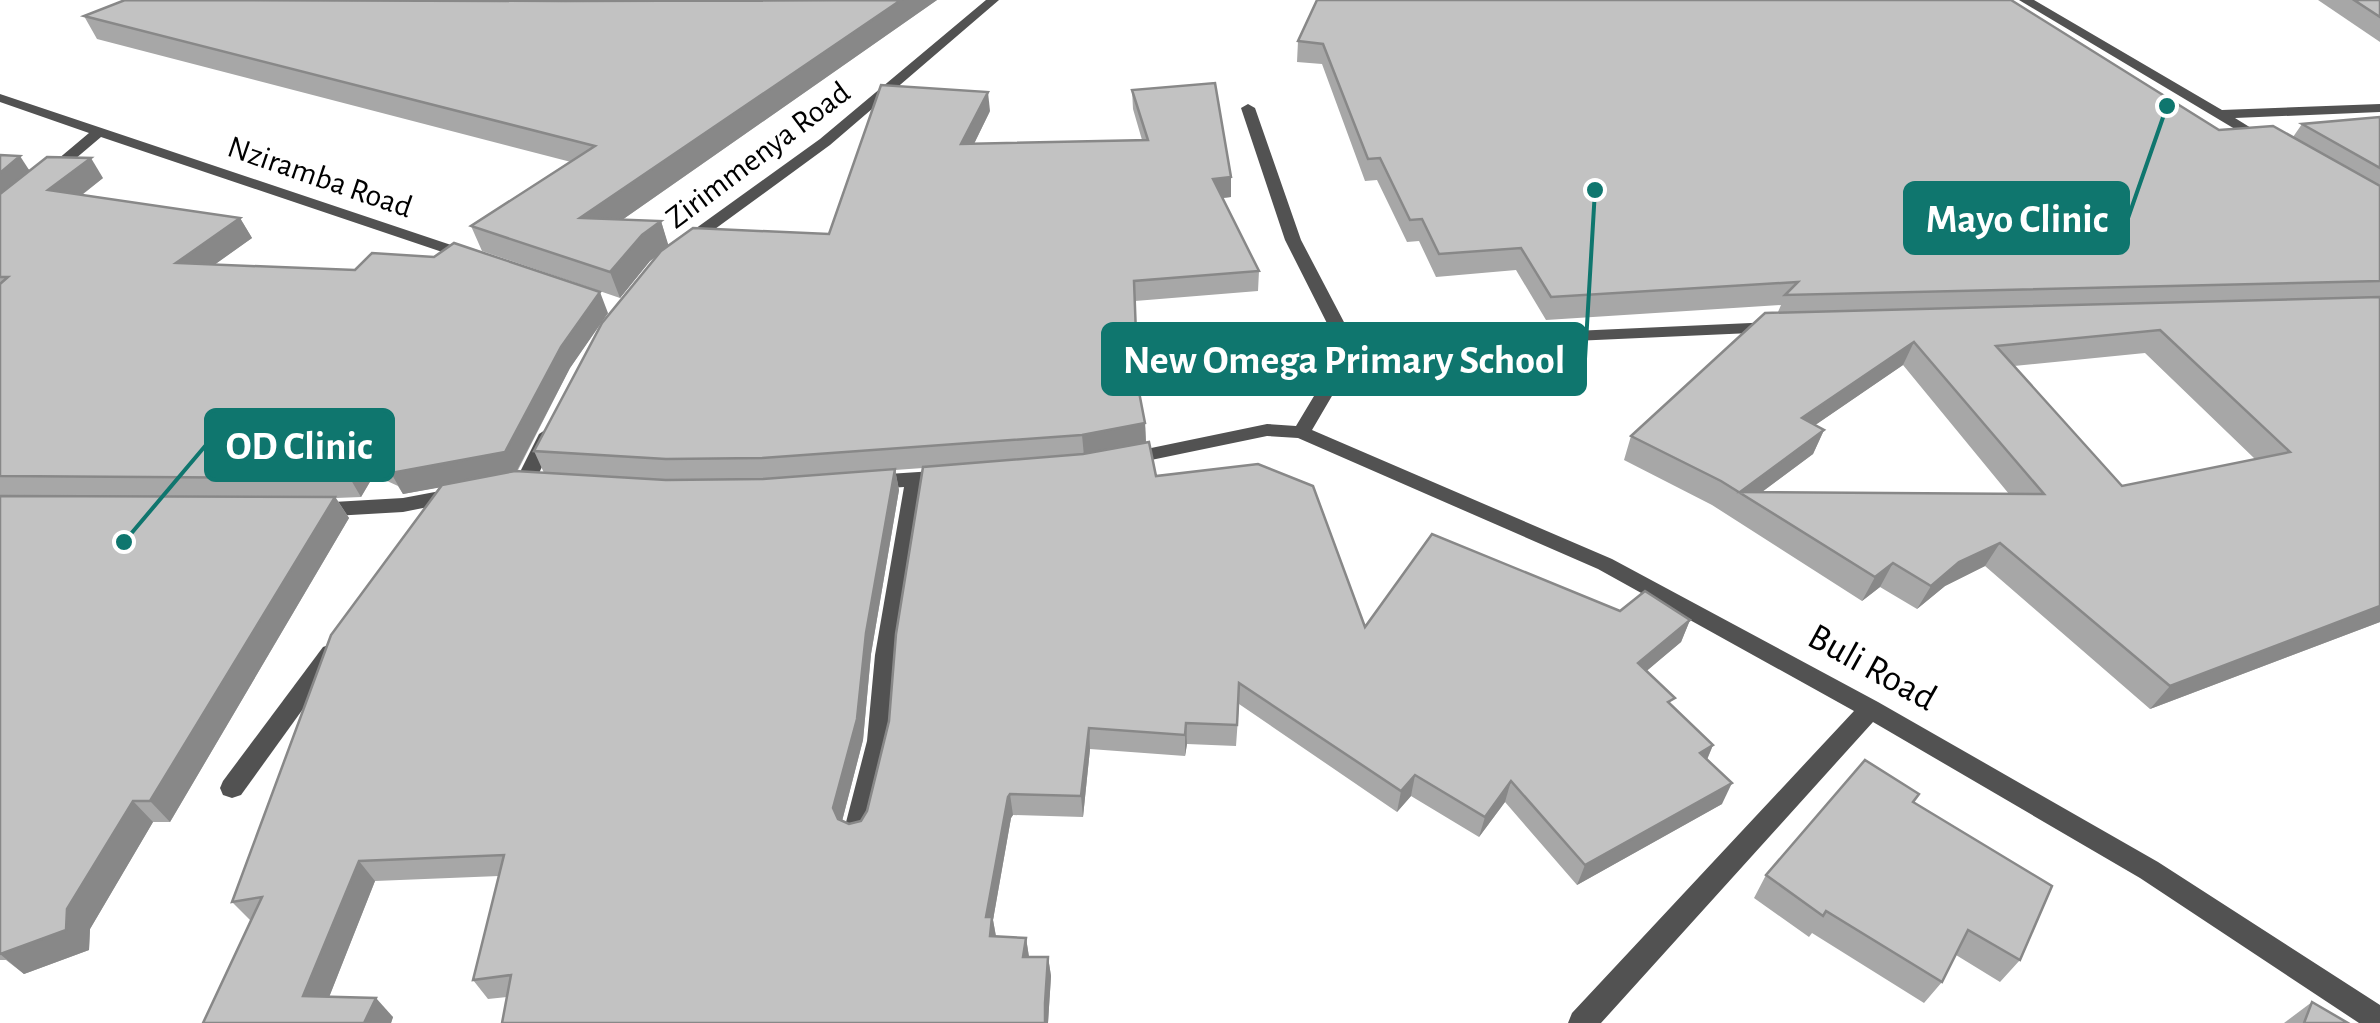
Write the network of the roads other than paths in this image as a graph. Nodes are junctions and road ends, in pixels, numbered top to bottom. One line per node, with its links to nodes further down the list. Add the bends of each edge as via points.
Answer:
1 (993, 0): 10 (street, Zirimmenya Road, via 839,131)
2 (2025, 0): 6 (street)
3 (0, 98): 7 (street, Nziramba Road)
4 (1248, 108): 13 (street, via 1293,240)
5 (2380, 108): 6 (street)
6 (2220, 114): 8 (street)
7 (99, 131): 9 (street); 11 (street, Nziramba Road)
8 (2284, 152)
9 (33, 188)
10 (675, 250)
11 (491, 264)
12 (1794, 326): 13 (street, via 1598,332)
13 (1350, 351): 15 (street)
14 (553, 424): 19 (street)
15 (1300, 432): 16 (street, via 1267,430); 26 (street, Buli Road, via 1605,564)
16 (1103, 463)
17 (970, 475): 18 (street)
18 (915, 480): 20 (street); 28 (street, via 879,741)
19 (526, 484)
20 (847, 484)
21 (474, 491): 22 (street)
22 (444, 498): 23 (street); 24 (street)
23 (304, 510)
24 (421, 530)
25 (350, 627): 27 (street)
26 (1870, 709): 29 (street, Buli Road, via 2149,870); 30 (street)
27 (232, 788)
28 (857, 830)
29 (2380, 1021)
30 (1582, 1023)

